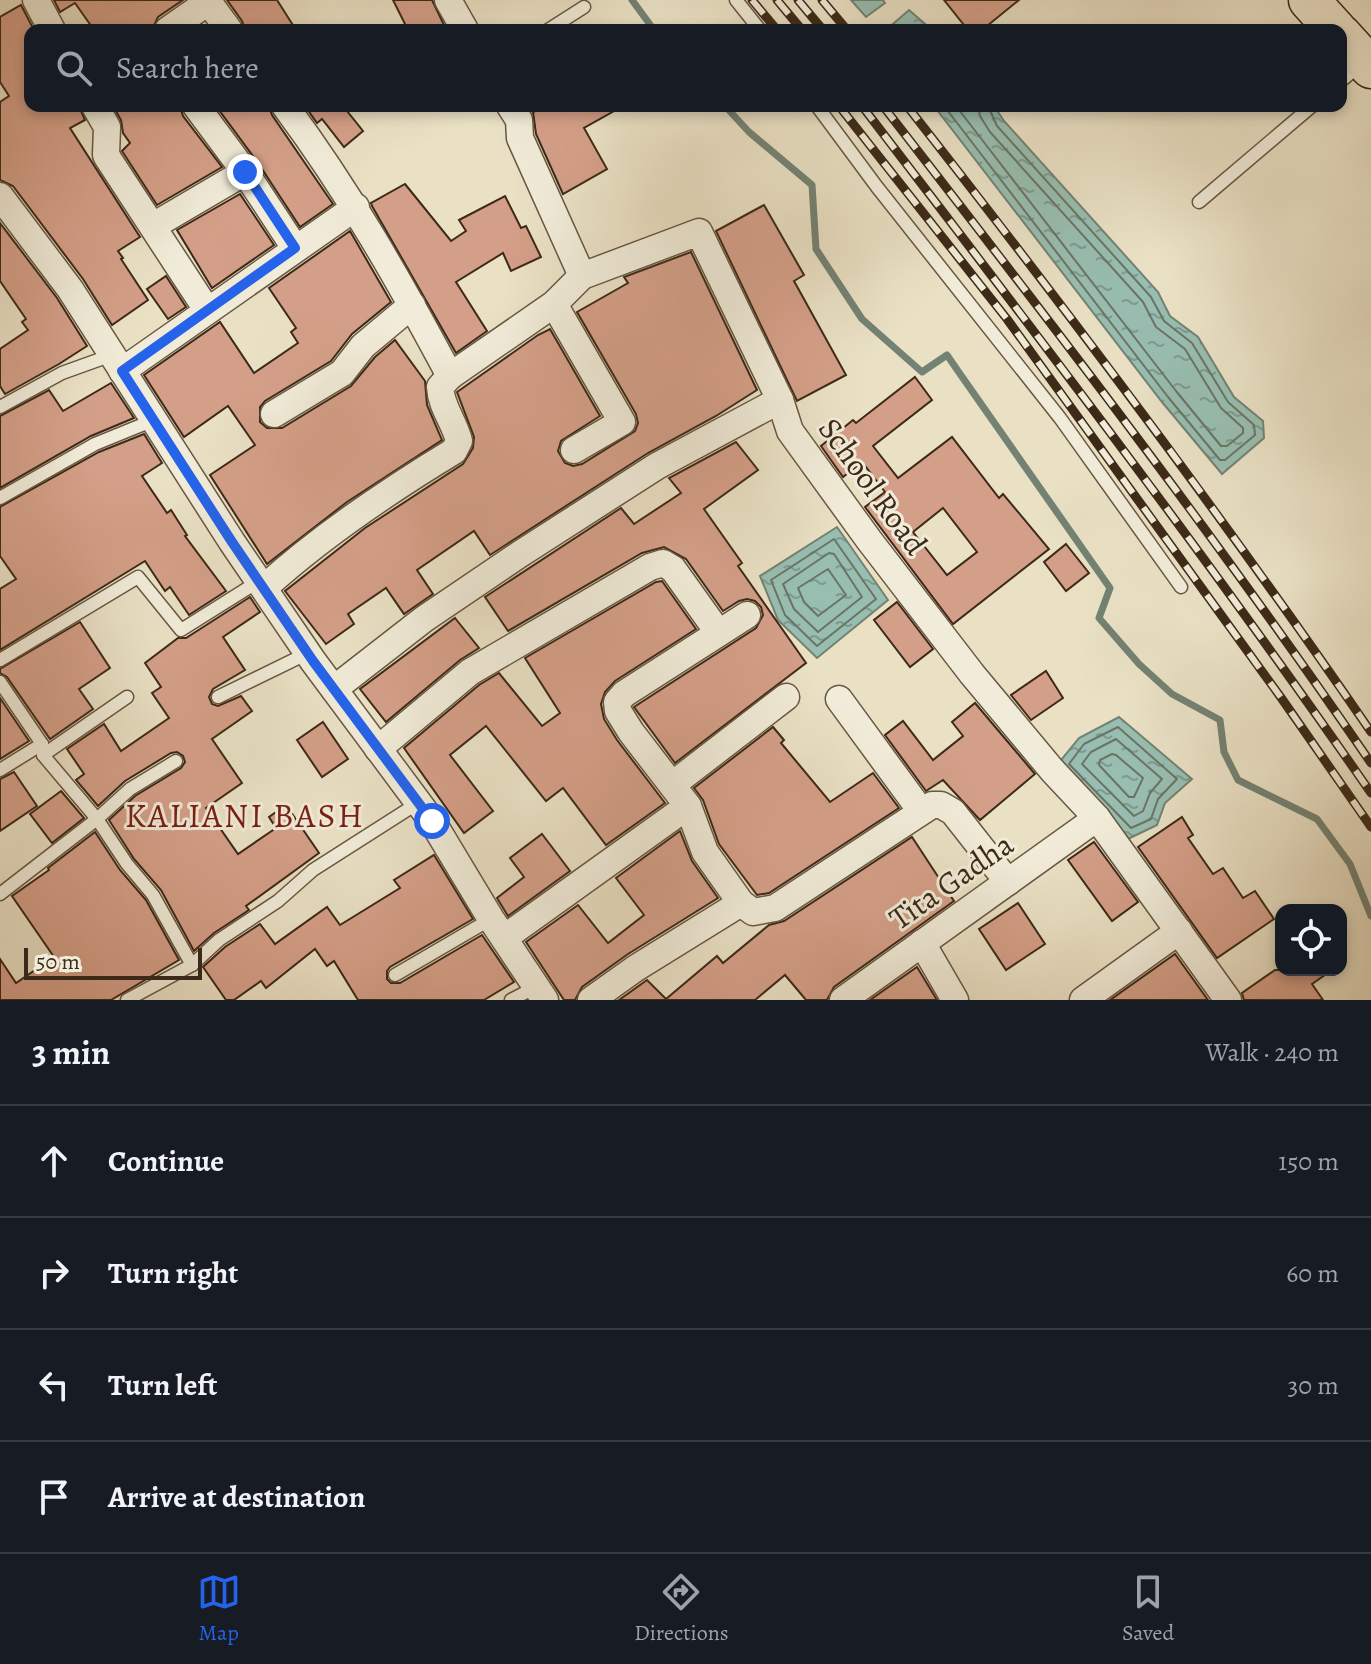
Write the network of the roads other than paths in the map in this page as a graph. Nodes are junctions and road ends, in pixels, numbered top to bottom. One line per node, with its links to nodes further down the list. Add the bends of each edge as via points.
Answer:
1 (36, 0): 7 (street)
2 (448, 0): 10 (street)
3 (736, 0): 12 (lane)
4 (1309, 0): 13 (main road)
5 (208, 1): 8 (street); 9 (street)
6 (584, 7): 11 (lane)
7 (49, 24)
8 (176, 24)
9 (225, 24)
10 (462, 24)
11 (557, 24)
12 (755, 24)
13 (1331, 24)
14 (98, 112): 24 (street, via 107,127 106,155)
15 (200, 112): 20 (street)
16 (289, 112): 23 (street)
17 (514, 112): 26 (street, via 520,138)
18 (821, 112): 39 (lane, via 1060,418)
19 (1305, 112): 22 (lane)
20 (245, 172): 24 (street); 25 (street)
21 (0, 196): 30 (street)
22 (1199, 202)
23 (356, 207): 25 (street); 28 (street)
24 (153, 226): 29 (street)
25 (295, 248): 29 (street)
26 (582, 276): 27 (street); 32 (street, School Road, via 699,232)
27 (554, 304): 31 (street); 36 (street, via 622,422)
28 (412, 305): 31 (street); 34 (street, via 363,346 342,373)
29 (207, 310): 30 (street)
30 (117, 363): 33 (lane, via 62,373); 35 (street)
31 (450, 376): 38 (street, via 440,387 441,401 456,426 459,441 454,451)
32 (780, 400): 45 (street, via 657,466 520,554); 57 (street, School Road, via 790,431 869,540 982,686)
33 (0, 407)
34 (274, 414)
35 (155, 420): 37 (lane, via 95,444); 38 (street)
36 (574, 450)
37 (0, 498)
38 (261, 585): 42 (street); 43 (lane, via 181,630 138,577)
39 (1181, 587)
40 (747, 615): 41 (street)
41 (718, 632): 50 (street, via 673,569 663,563 650,567 470,672); 54 (street, via 617,702 631,732)
42 (308, 653): 45 (street); 47 (lane)
43 (0, 660)
44 (0, 682): 51 (lane)
45 (334, 689): 50 (street)
46 (127, 697): 51 (lane)
47 (218, 697)
48 (786, 697): 54 (street)
49 (839, 699): 56 (street)
50 (378, 749): 55 (street)
51 (42, 750): 53 (lane); 58 (lane)
52 (176, 761): 58 (lane, via 130,789)
53 (0, 770)
54 (680, 796): 61 (street, via 705,852); 62 (street)
55 (418, 803): 62 (street); 65 (lane, via 313,870)
56 (921, 811): 59 (street, via 941,805 953,812); 61 (street, via 775,908 753,912)
57 (1097, 818): 59 (street, Tita Gadha); 63 (street, School Road)
58 (97, 819): 60 (lane); 65 (lane, via 153,895)
59 (1008, 882): 64 (street, Tita Gadha)
60 (0, 894)
61 (741, 903): 70 (street)
62 (498, 928): 66 (lane); 67 (street)
63 (1179, 931): 73 (street); 74 (street, School Road)
64 (922, 943): 71 (street, Tita Gadha); 72 (street)
65 (192, 965): 68 (lane)
66 (395, 975)
67 (540, 993): 69 (lane)
68 (127, 1000)
69 (511, 1000)
70 (591, 1000)
71 (843, 1000)
72 (955, 1000)
73 (1083, 1000)
74 (1228, 1000)

